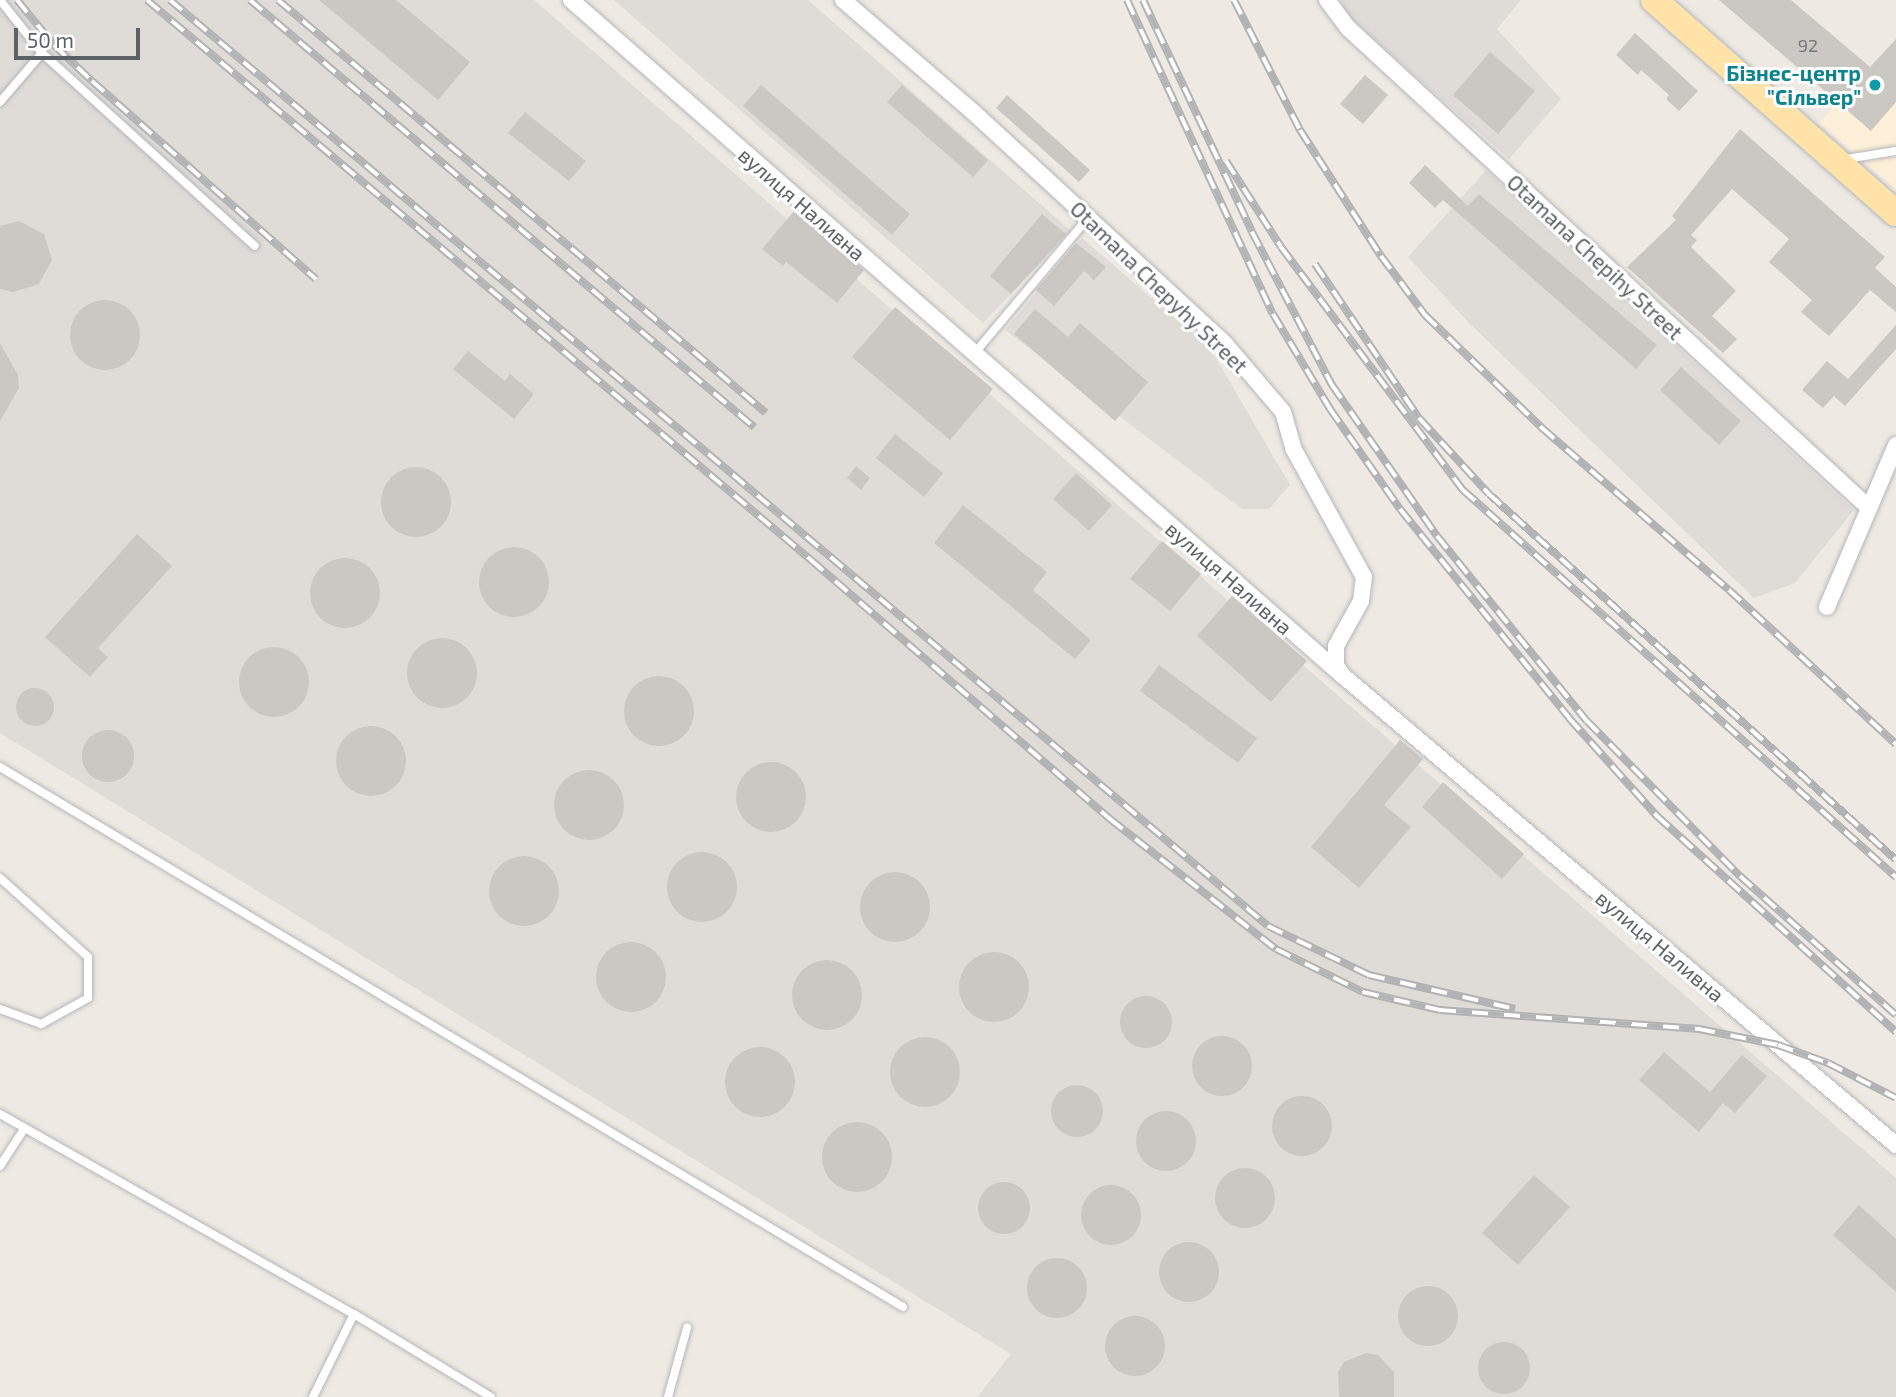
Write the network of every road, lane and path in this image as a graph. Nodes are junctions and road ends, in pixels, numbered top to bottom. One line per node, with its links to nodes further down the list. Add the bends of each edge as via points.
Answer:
1 (1, 0): 6 (lane)
2 (571, 0): 13 (street, вулиця Наливна)
3 (843, 0): 11 (street, Otamana Chepyhy Street)
4 (1327, 0): 15 (street, Otamana Chepihy Street, via 1348,29)
5 (1654, 0): 9 (main road)
6 (42, 53): 7 (lane); 12 (lane)
7 (0, 102)
8 (1896, 152): 9 (lane)
9 (1836, 161): 10 (main road)
10 (1896, 214)
11 (1088, 218): 13 (lane); 17 (street, Otamana Chepyhy Street, via 1225,344 1283,412 1293,448 1364,577 1360,601 1336,646 1336,666)
12 (255, 246)
13 (973, 355): 17 (street, вулиця Наливна)
14 (1896, 445): 15 (street)
15 (1869, 509): 16 (street)
16 (1827, 607)
17 (1342, 675): 23 (street, вулиця Наливна)
18 (0, 767): 25 (lane)
19 (0, 878): 20 (lane, via 88,957 88,998 41,1024)
20 (0, 1009)
21 (0, 1114): 22 (lane)
22 (24, 1129): 24 (lane); 26 (lane)
23 (1896, 1145)
24 (0, 1166)
25 (903, 1307)
26 (354, 1314): 28 (lane); 29 (lane)
27 (687, 1328): 30 (lane)
28 (313, 1397)
29 (491, 1397)
30 (668, 1397)

